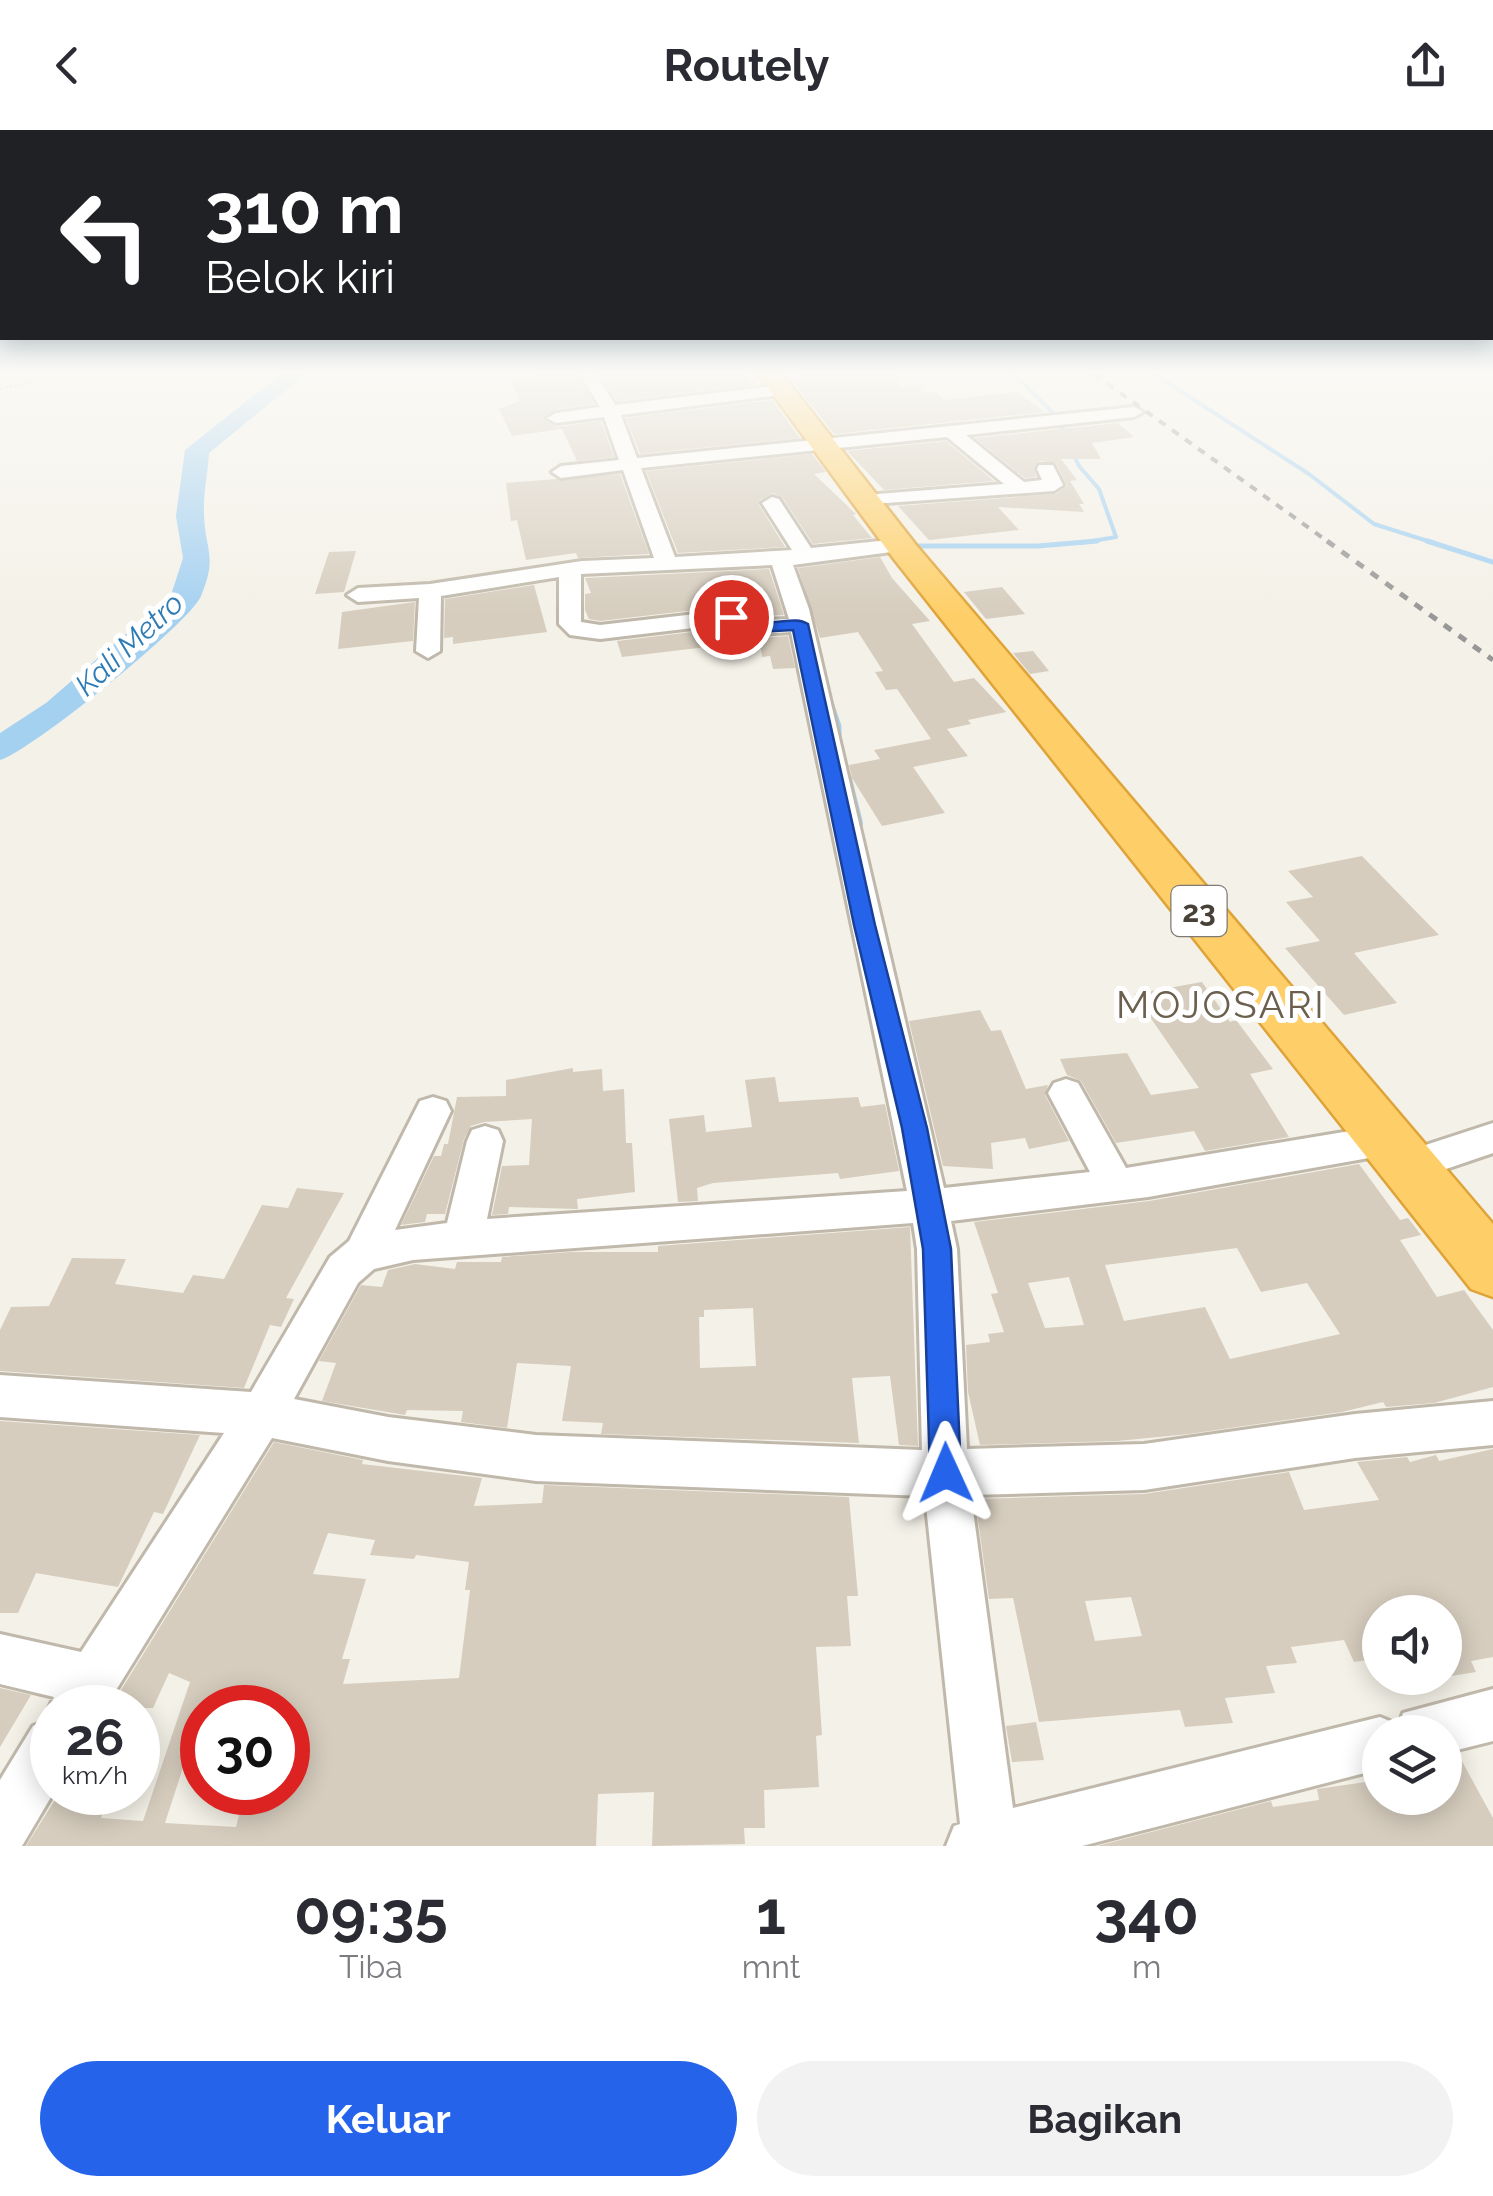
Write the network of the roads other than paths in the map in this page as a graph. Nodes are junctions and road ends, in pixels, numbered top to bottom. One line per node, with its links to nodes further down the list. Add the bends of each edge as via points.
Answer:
1 (626, 454): 5 (street)
2 (715, 454): 5 (street)
3 (828, 454): 9 (highway, 23)
4 (979, 454): 8 (street)
5 (630, 464): 6 (street); 13 (street)
6 (561, 472)
7 (1080, 484): 8 (street, via 1050,477)
8 (1017, 485): 9 (street)
9 (865, 501): 11 (highway, 23)
10 (772, 503): 12 (street)
11 (901, 548): 12 (street); 23 (highway, 23)
12 (796, 557): 13 (street, via 724,554); 17 (street, via 782,565)
13 (666, 561): 14 (street)
14 (570, 569): 15 (street); 17 (street, via 570,624 578,630 740,616 757,627)
15 (430, 591): 16 (street); 18 (street)
16 (358, 595)
17 (800, 624): 25 (street)
18 (428, 651)
19 (1066, 1093): 24 (street)
20 (433, 1111): 28 (street)
21 (1493, 1138): 23 (street)
22 (485, 1141): 27 (street)
23 (1397, 1153): 24 (street); 26 (highway, 23)
24 (1116, 1183): 25 (street)
25 (939, 1205): 27 (street); 33 (street)
26 (1476, 1224): 29 (highway, 23)
27 (463, 1239): 28 (street)
28 (363, 1254): 31 (street, via 344,1270)
29 (1493, 1269)
30 (0, 1396): 31 (street)
31 (262, 1414): 33 (street, via 536,1458); 36 (street)
32 (1493, 1423): 33 (street, via 1144,1467)
33 (957, 1472): 42 (street)
34 (0, 1660): 35 (street)
35 (62, 1685)
36 (90, 1685)
37 (1493, 1715): 38 (street)
38 (1462, 1722)
39 (1362, 1748): 42 (street)
40 (30, 1781): 41 (street)
41 (0, 1831)
42 (993, 1841)

